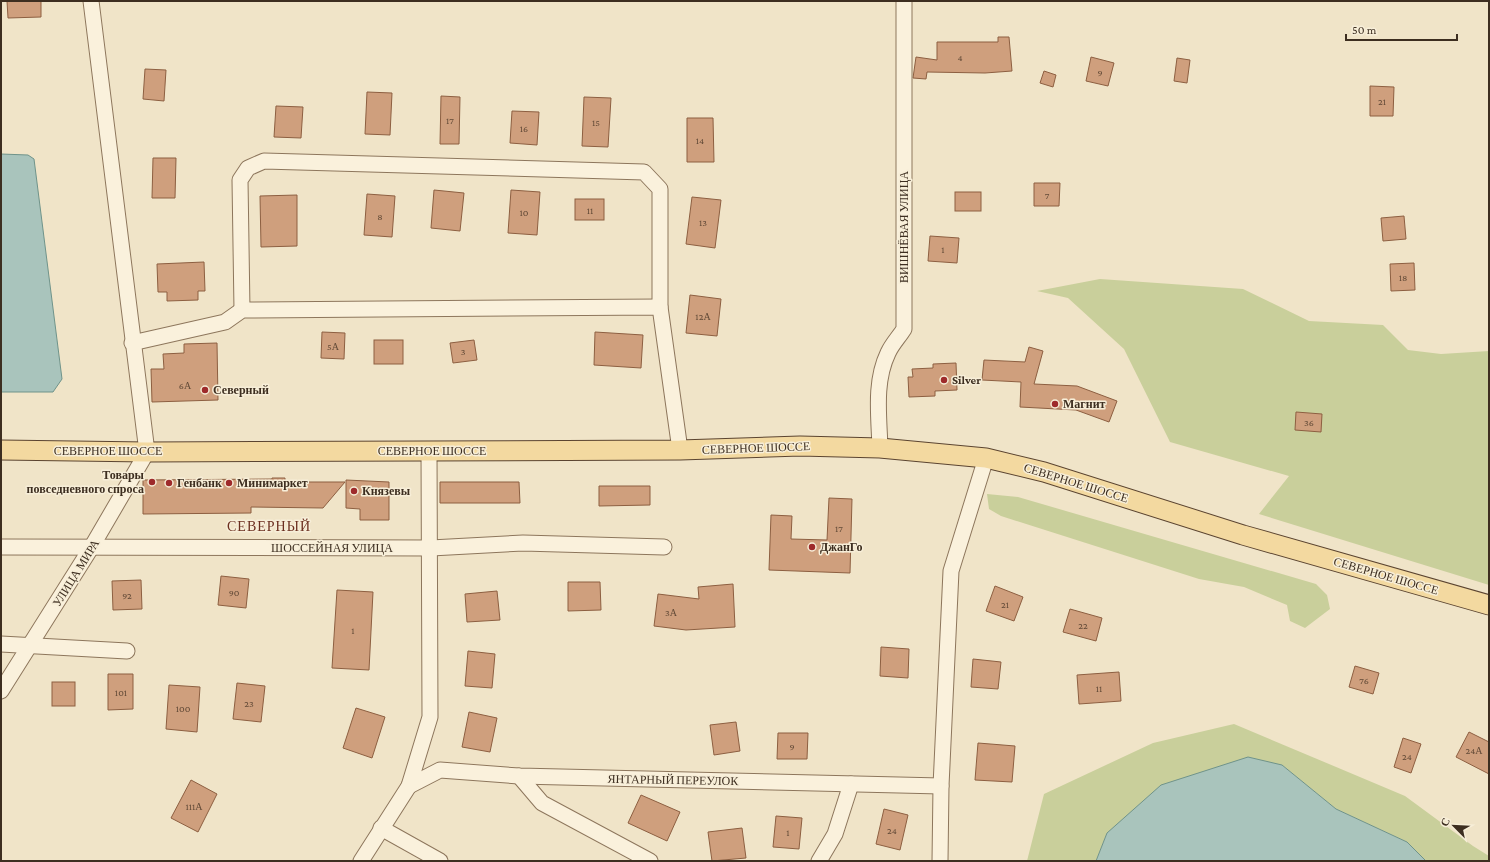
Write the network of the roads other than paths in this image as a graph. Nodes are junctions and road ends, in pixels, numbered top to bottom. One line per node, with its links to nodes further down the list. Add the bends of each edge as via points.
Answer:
1 (904, 1): 6 (street, ВИШНЁВАЯ УЛИЦА, via 904,329 888,353 879,379)
2 (94, 3): 5 (street)
3 (660, 307): 4 (street); 4 (street, via 660,189 644,172 264,161 248,168 240,180); 9 (street)
4 (242, 310): 5 (street, via 225,322)
5 (132, 343): 10 (street)
6 (880, 448): 9 (main road, СЕВЕРНОЕ ШОССЕ, via 800,446); 11 (main road, СЕВЕРНОЕ ШОССЕ)
7 (1, 450): 10 (main road, СЕВЕРНОЕ ШОССЕ)
8 (429, 450): 9 (main road, СЕВЕРНОЕ ШОССЕ); 10 (main road, СЕВЕРНОЕ ШОССЕ); 15 (street)
9 (680, 450)
10 (147, 452): 14 (street, УЛИЦА МИРА)
11 (986, 458): 16 (main road, СЕВЕРНОЕ ШОССЕ, via 1044,472 1243,535); 24 (street, via 952,571)
12 (1, 547): 14 (street, ШОССЕЙНАЯ УЛИЦА)
13 (664, 547): 15 (street, ШОССЕЙНАЯ УЛИЦА, via 523,543)
14 (91, 548): 15 (street, ШОССЕЙНАЯ УЛИЦА); 18 (street, УЛИЦА МИРА)
15 (430, 548): 23 (street, via 430,717)
16 (1489, 605)
17 (1, 644): 18 (street)
18 (31, 644): 19 (street); 20 (street, УЛИЦА МИРА)
19 (127, 651)
20 (1, 691)
21 (519, 776): 22 (street, ЯНТАРНЫЙ ПЕРЕУЛОК); 23 (street, ЯНТАРНЫЙ ПЕРЕУЛОК, via 440,770); 28 (street, via 542,803)
22 (851, 784): 24 (street, ЯНТАРНЫЙ ПЕРЕУЛОК); 29 (street, via 835,834)
23 (409, 786): 25 (street)
24 (941, 786): 30 (street)
25 (382, 828): 26 (street); 27 (street)
26 (361, 861)
27 (440, 861)
28 (650, 861)
29 (819, 861)
30 (940, 861)

